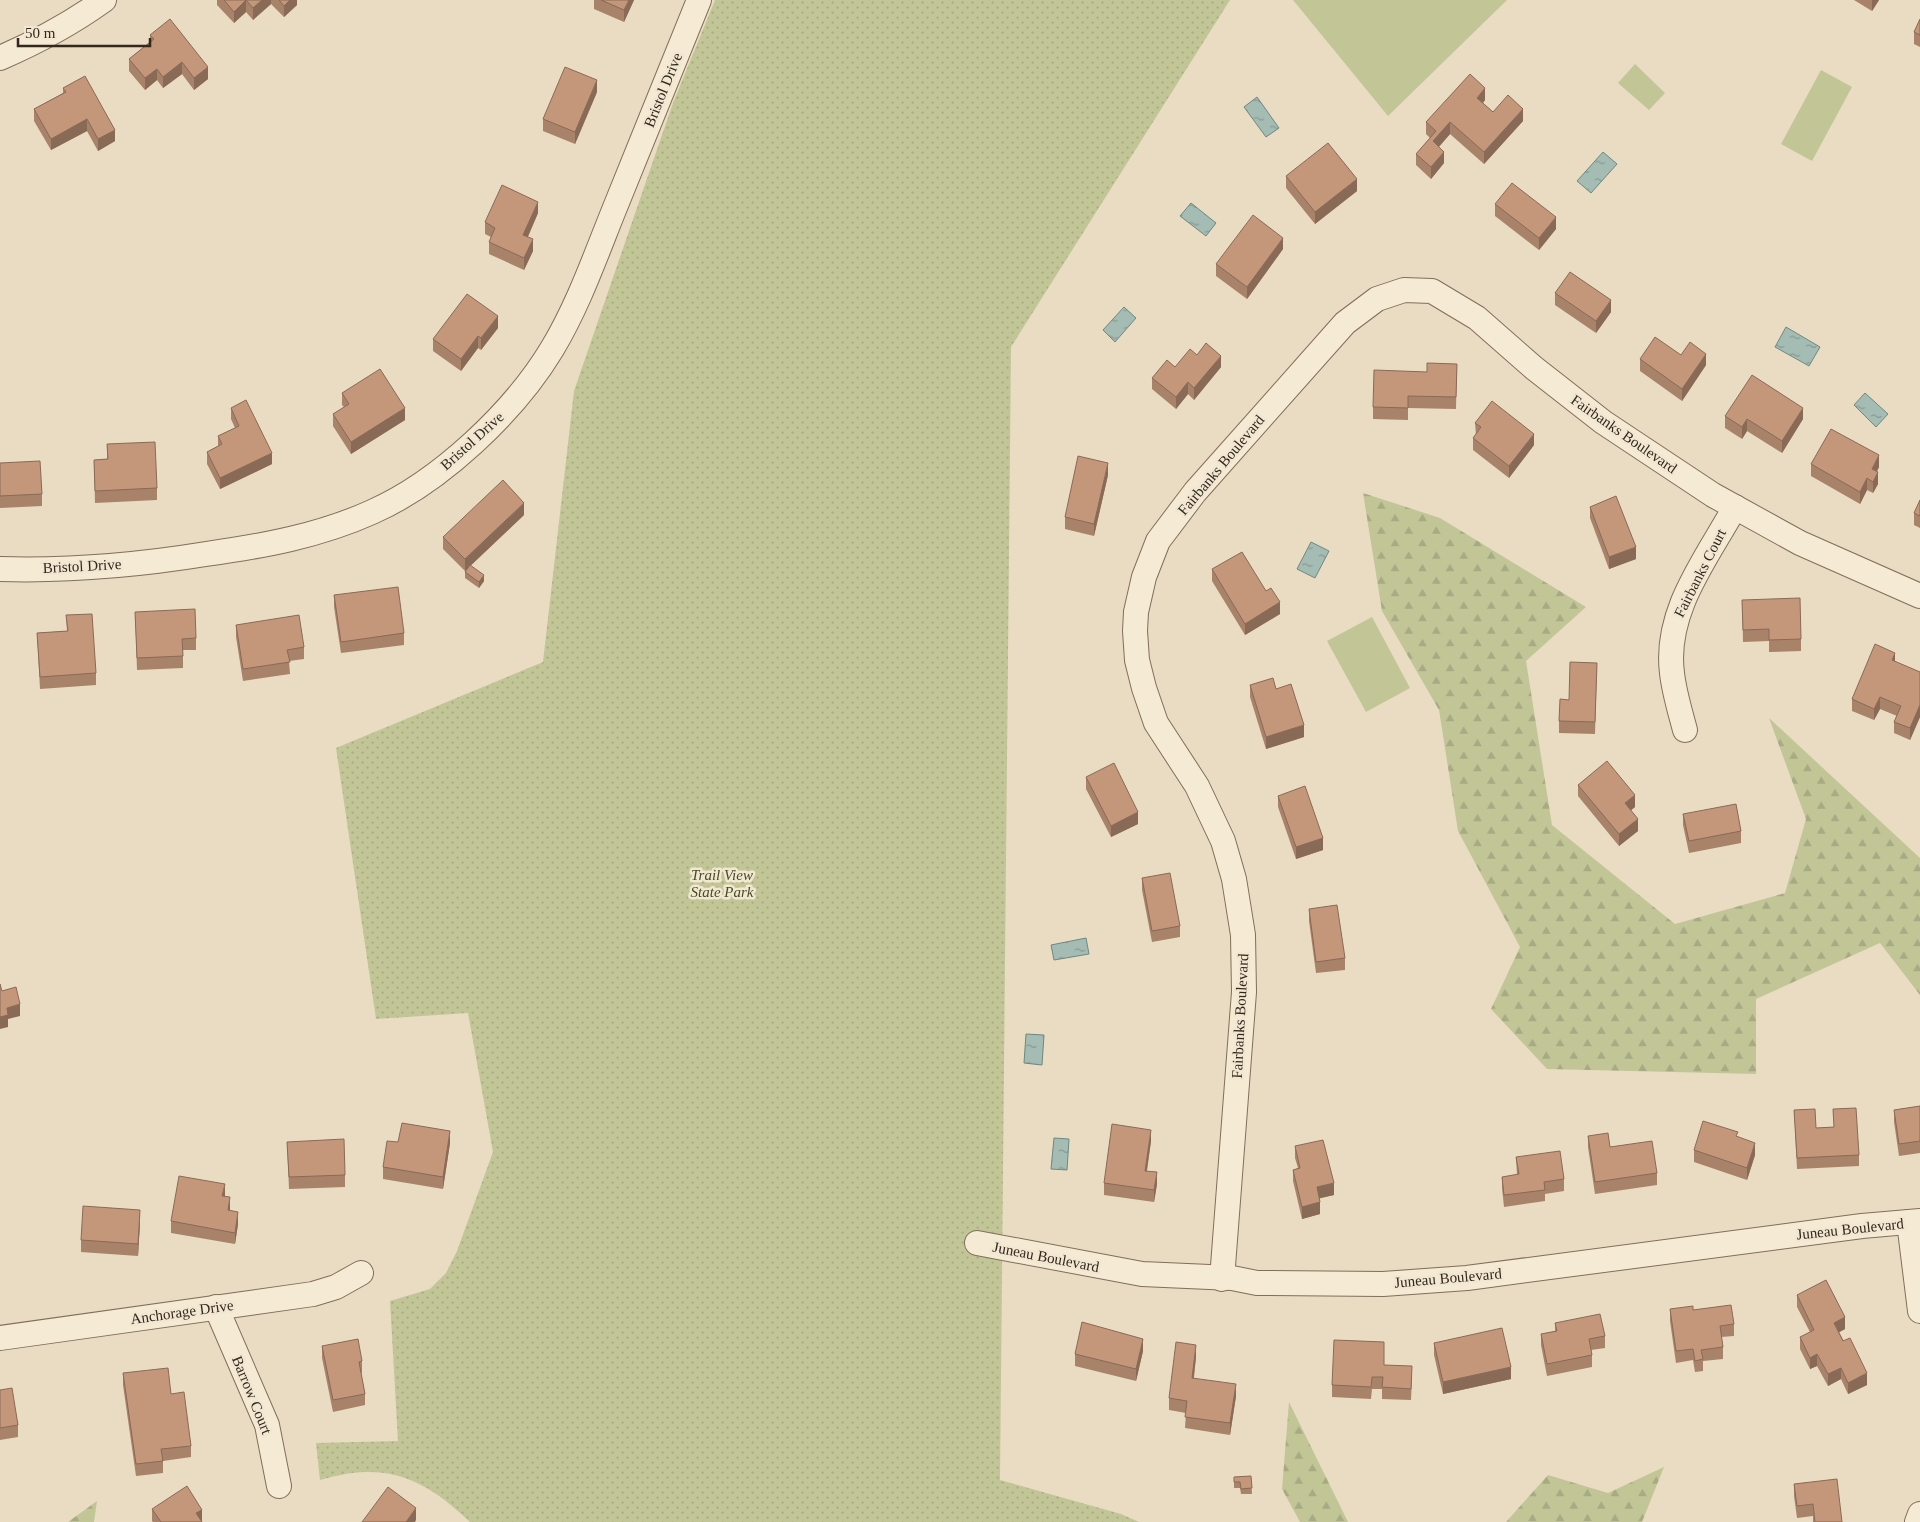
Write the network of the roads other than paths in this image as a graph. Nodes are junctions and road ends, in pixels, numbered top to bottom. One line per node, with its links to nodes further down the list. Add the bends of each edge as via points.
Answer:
1 (104, 0): 3 (street, via 82,16)
2 (699, 0): 5 (street, Bristol Drive, via 587,277 553,348 517,399 485,432 426,481 373,512 317,533 245,549 161,561)
3 (0, 58)
4 (1735, 507): 6 (street, Fairbanks Boulevard, via 1800,543); 7 (street, Fairbanks Court, via 1679,608 1673,628 1672,674); 11 (street, Fairbanks Boulevard, via 1603,422 1534,368 1478,318 1432,291 1404,290 1377,299 1344,323 1195,492 1158,541 1144,577 1136,612 1138,660 1144,688 1156,723 1197,786 1223,841 1234,878 1243,935 1244,992)
5 (0, 569)
6 (1920, 596)
7 (1684, 730)
8 (1914, 1222): 11 (street, Juneau Boulevard, via 1467,1278 1336,1285); 13 (street)
9 (976, 1243): 11 (street, Juneau Boulevard, via 1142,1274)
10 (361, 1274): 12 (street, Anchorage Drive, via 313,1294)
11 (1222, 1279)
12 (216, 1307): 14 (street, Anchorage Drive); 15 (street, Barrow Court, via 267,1425)
13 (1920, 1311)
14 (0, 1338)
15 (279, 1486)
16 (1920, 1514): 17 (street)
17 (1917, 1522)

